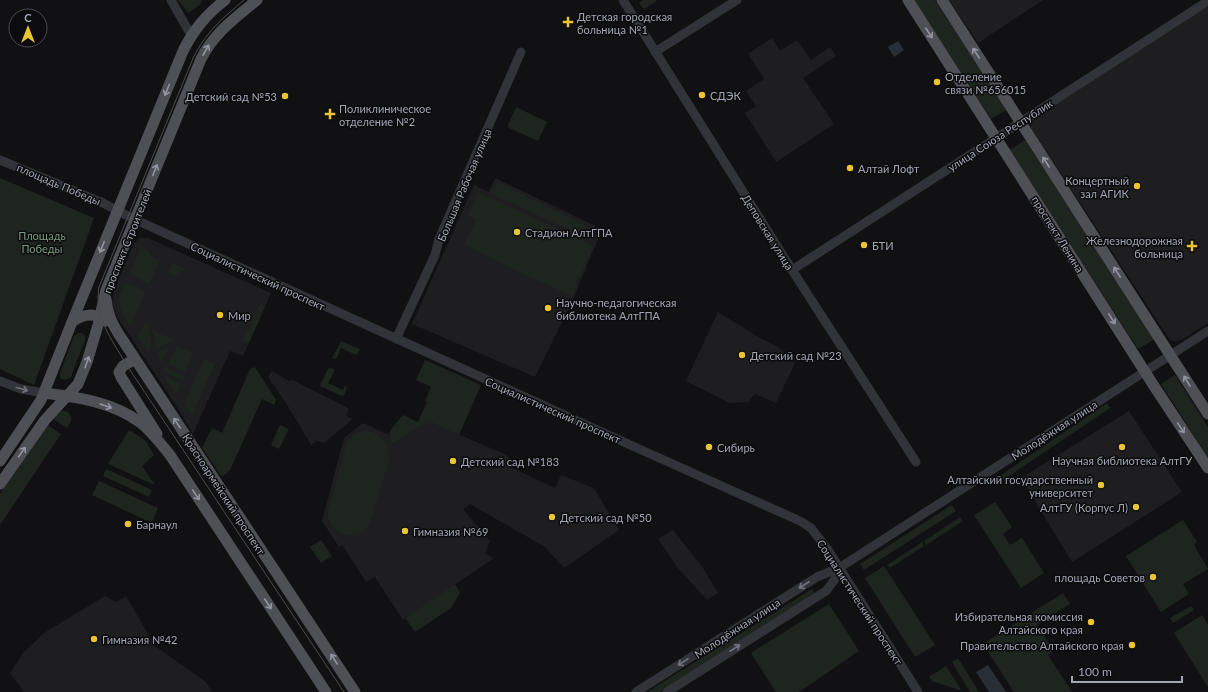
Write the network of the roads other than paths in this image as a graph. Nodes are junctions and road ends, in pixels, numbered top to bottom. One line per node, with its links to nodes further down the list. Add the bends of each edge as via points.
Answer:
1 (171, 0): 9 (street)
2 (225, 0): 9 (main road, проспект Строителей, via 207,15)
3 (257, 0): 16 (main road, проспект Строителей, one-way to 3, via 207,46 226,25)
4 (623, 0): 11 (street, Деповская улица)
5 (737, 0): 11 (street)
6 (908, 0): 13 (main road, проспект Ленина, one-way to 13)
7 (942, 0): 12 (main road, one-way to 7)
8 (1208, 1): 12 (street, улица Союза Республик)
9 (192, 34): 15 (main road, проспект Строителей, one-way to 15)
10 (521, 52): 23 (street, Большая Рабочая улица, via 439,239 435,255)
11 (655, 52): 17 (street, Деповская улица)
12 (1020, 122): 13 (street, улица Союза Республик); 24 (main road, one-way to 12)
13 (996, 137): 17 (street, улица Союза Республик); 26 (main road, проспект Ленина, one-way to 26)
14 (0, 160): 15 (street, площадь Победы, via 103,202)
15 (117, 211): 16 (street, Социалистический проспект); 20 (main road, проспект Строителей, one-way to 20)
16 (135, 219): 18 (main road, проспект Строителей); 23 (street, Социалистический проспект)
17 (792, 270): 33 (street, Деповская улица)
18 (106, 290): 19 (main road, проспект Строителей); 22 (main road, Красноармейский проспект, via 108,310)
19 (100, 316): 20 (main road, via 87,315); 22 (main road); 29 (main road, проспект Строителей, one-way to 19, via 78,384)
20 (72, 322): 28 (main road, проспект Строителей)
21 (1208, 331): 24 (street, Молодёжная улица)
22 (118, 333): 25 (main road, Красноармейский проспект)
23 (396, 339): 36 (street, Социалистический проспект, via 800,521 817,535)
24 (1170, 355): 26 (street, Молодёжная улица); 30 (main road, one-way to 24)
25 (135, 359): 31 (main road, via 119,372); 38 (main road, Красноармейский проспект, one-way to 25)
26 (1145, 372): 34 (main road, проспект Ленина, one-way to 34); 36 (street, Молодёжная улица)
27 (0, 381): 28 (street, one-way to 28, via 21,389)
28 (44, 393): 29 (main road); 32 (main road, проспект Строителей)
29 (69, 396): 31 (main road, one-way to 31, via 109,407 135,420 155,437); 35 (main road, проспект Строителей, one-way to 29, via 45,420)
30 (1208, 414)
31 (170, 455): 37 (main road, one-way to 37)
32 (0, 461)
33 (916, 462)
34 (1208, 468)
35 (0, 484)
36 (839, 568): 39 (street, Молодёжная улица, one-way to 39, via 817,577); 40 (street, Молодёжная улица, one-way to 36, via 826,591); 41 (street, Социалистический проспект)
37 (326, 692)
38 (356, 692)
39 (636, 692)
40 (667, 692)
41 (918, 692)

